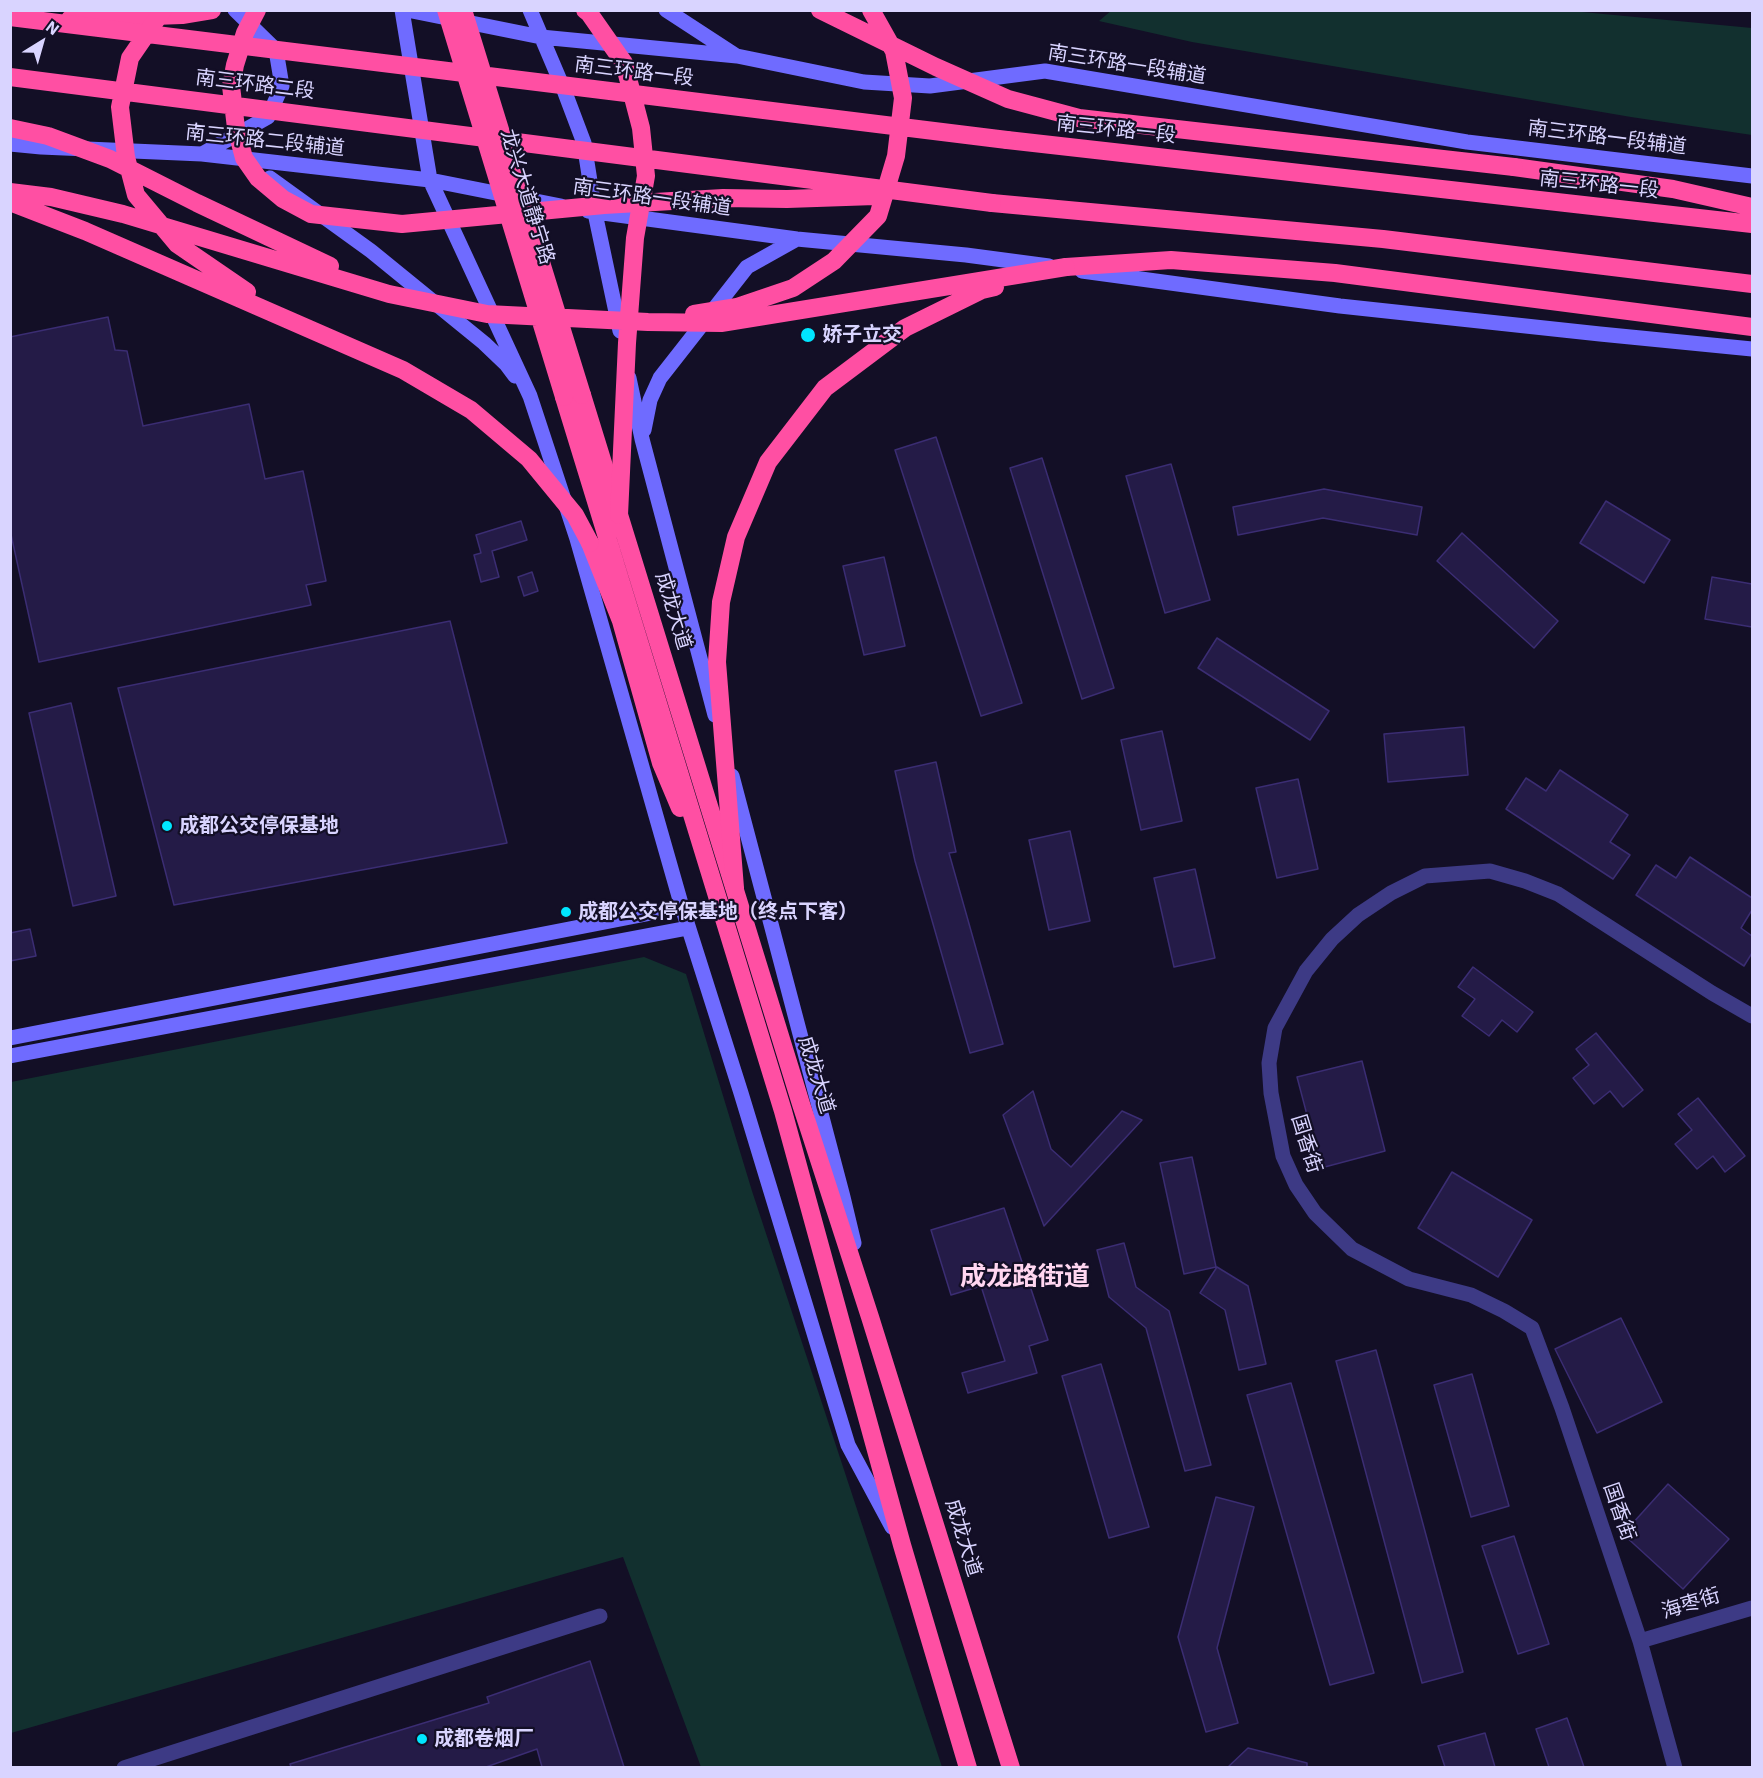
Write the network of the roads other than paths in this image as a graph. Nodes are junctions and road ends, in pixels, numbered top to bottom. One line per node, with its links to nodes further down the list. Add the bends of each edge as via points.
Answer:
1 (163, 10): 36 (highway, bridge, via 130,58 120,107 126,157 136,195 177,244)
2 (212, 10): 14 (highway, bridge, via 182,15)
3 (235, 10): 21 (main road, via 276,50 282,86 268,117)
4 (257, 10): 26 (highway, bridge, via 245,33 231,86 236,128 244,158 258,178 283,199 311,214 402,224 723,198)
5 (402, 10): 24 (main road)
6 (407, 10): 12 (main road)
7 (530, 10): 15 (main road)
8 (585, 10): 43 (highway, bridge, via 624,63 641,128 646,176 635,238)
9 (666, 10): 16 (main road)
10 (820, 10): 29 (highway, bridge, via 1008,99 1079,118 1514,167 1673,189)
11 (871, 10): 37 (highway, bridge, via 894,51 903,98 896,156 878,216 834,261 793,288 737,307)
12 (456, 14): 15 (main road, 南三环路一段辅道); 41 (highway, 龙兴大道静宁路, bridge)
13 (10, 17): 14 (highway, 南三环路二段, bridge)
14 (38, 21): 17 (highway, 南三环路二段, bridge)
15 (541, 37): 16 (main road, 南三环路一段辅道); 30 (main road, via 584,143)
16 (737, 56): 23 (main road, 南三环路一段辅道, via 864,82 930,86 1044,71 1467,142)
17 (476, 75): 31 (highway, 南三环路一段, bridge)
18 (10, 77): 26 (highway, 南三环路二段, bridge)
19 (10, 128): 35 (highway, bridge, via 48,136 111,159)
20 (10, 144): 21 (main road, 南三环路二段辅道)
21 (202, 154): 22 (main road, 南三环路二段辅道)
22 (244, 159): 24 (main road, 南三环路二段辅道); 40 (main road, via 371,251 484,343)
23 (1752, 176)
24 (430, 180): 27 (main road, 南三环路二段辅道); 40 (main road)
25 (10, 192): 35 (highway, bridge, via 123,213)
26 (931, 194): 34 (highway, bridge, via 1383,239)
27 (513, 196): 30 (main road, 南三环路一段辅道)
28 (10, 202): 36 (highway, bridge)
29 (1752, 207)
30 (595, 213): 32 (main road, 南三环路一段辅道); 42 (main road)
31 (1752, 224)
32 (797, 239): 39 (main road, 南三环路一段辅道, via 966,255 1340,306); 42 (main road, via 747,267 660,378 650,400)
33 (1066, 267): 37 (highway, bridge, via 721,323); 38 (highway, via 1171,260 1335,273); 44 (highway, bridge, via 982,290 905,328 825,388 768,462 736,537 721,602 717,662)
34 (1752, 284)
35 (389, 294): 37 (highway, bridge, via 487,314)
36 (281, 316): 45 (highway, bridge, via 403,370 471,410 529,459 574,515 590,543 621,621 661,763)
37 (648, 322)
38 (1752, 327)
39 (1752, 349)
40 (530, 396): 46 (main road, via 577,539)
41 (573, 396): 43 (highway, 成龙大道, bridge); 45 (highway, 成龙大道)
42 (642, 439): 51 (main road, via 843,1197)
43 (619, 515): 44 (highway, 成龙大道, bridge)
44 (735, 888): 51 (highway, 成龙大道)
45 (717, 896): 52 (highway, 成龙大道, via 783,1111)
46 (682, 907): 47 (main road); 49 (main road)
47 (688, 928): 50 (main road); 52 (main road, via 848,1445)
48 (1752, 1016): 55 (street, 国香街, via 1558,894 1490,871 1425,876 1358,915 1332,939 1306,972 1275,1028 1269,1063 1270,1093 1283,1156 1315,1213 1352,1249 1409,1279 1471,1295 1532,1328)
49 (10, 1038)
50 (10, 1056)
51 (870, 1317): 58 (highway, 成龙大道)
52 (902, 1545): 57 (highway, 成龙大道)
53 (1752, 1608): 55 (street, 海枣街)
54 (600, 1616): 56 (street)
55 (1641, 1641): 59 (street, 国香街)
56 (124, 1767)
57 (968, 1767)
58 (1011, 1767)
59 (1675, 1767)

